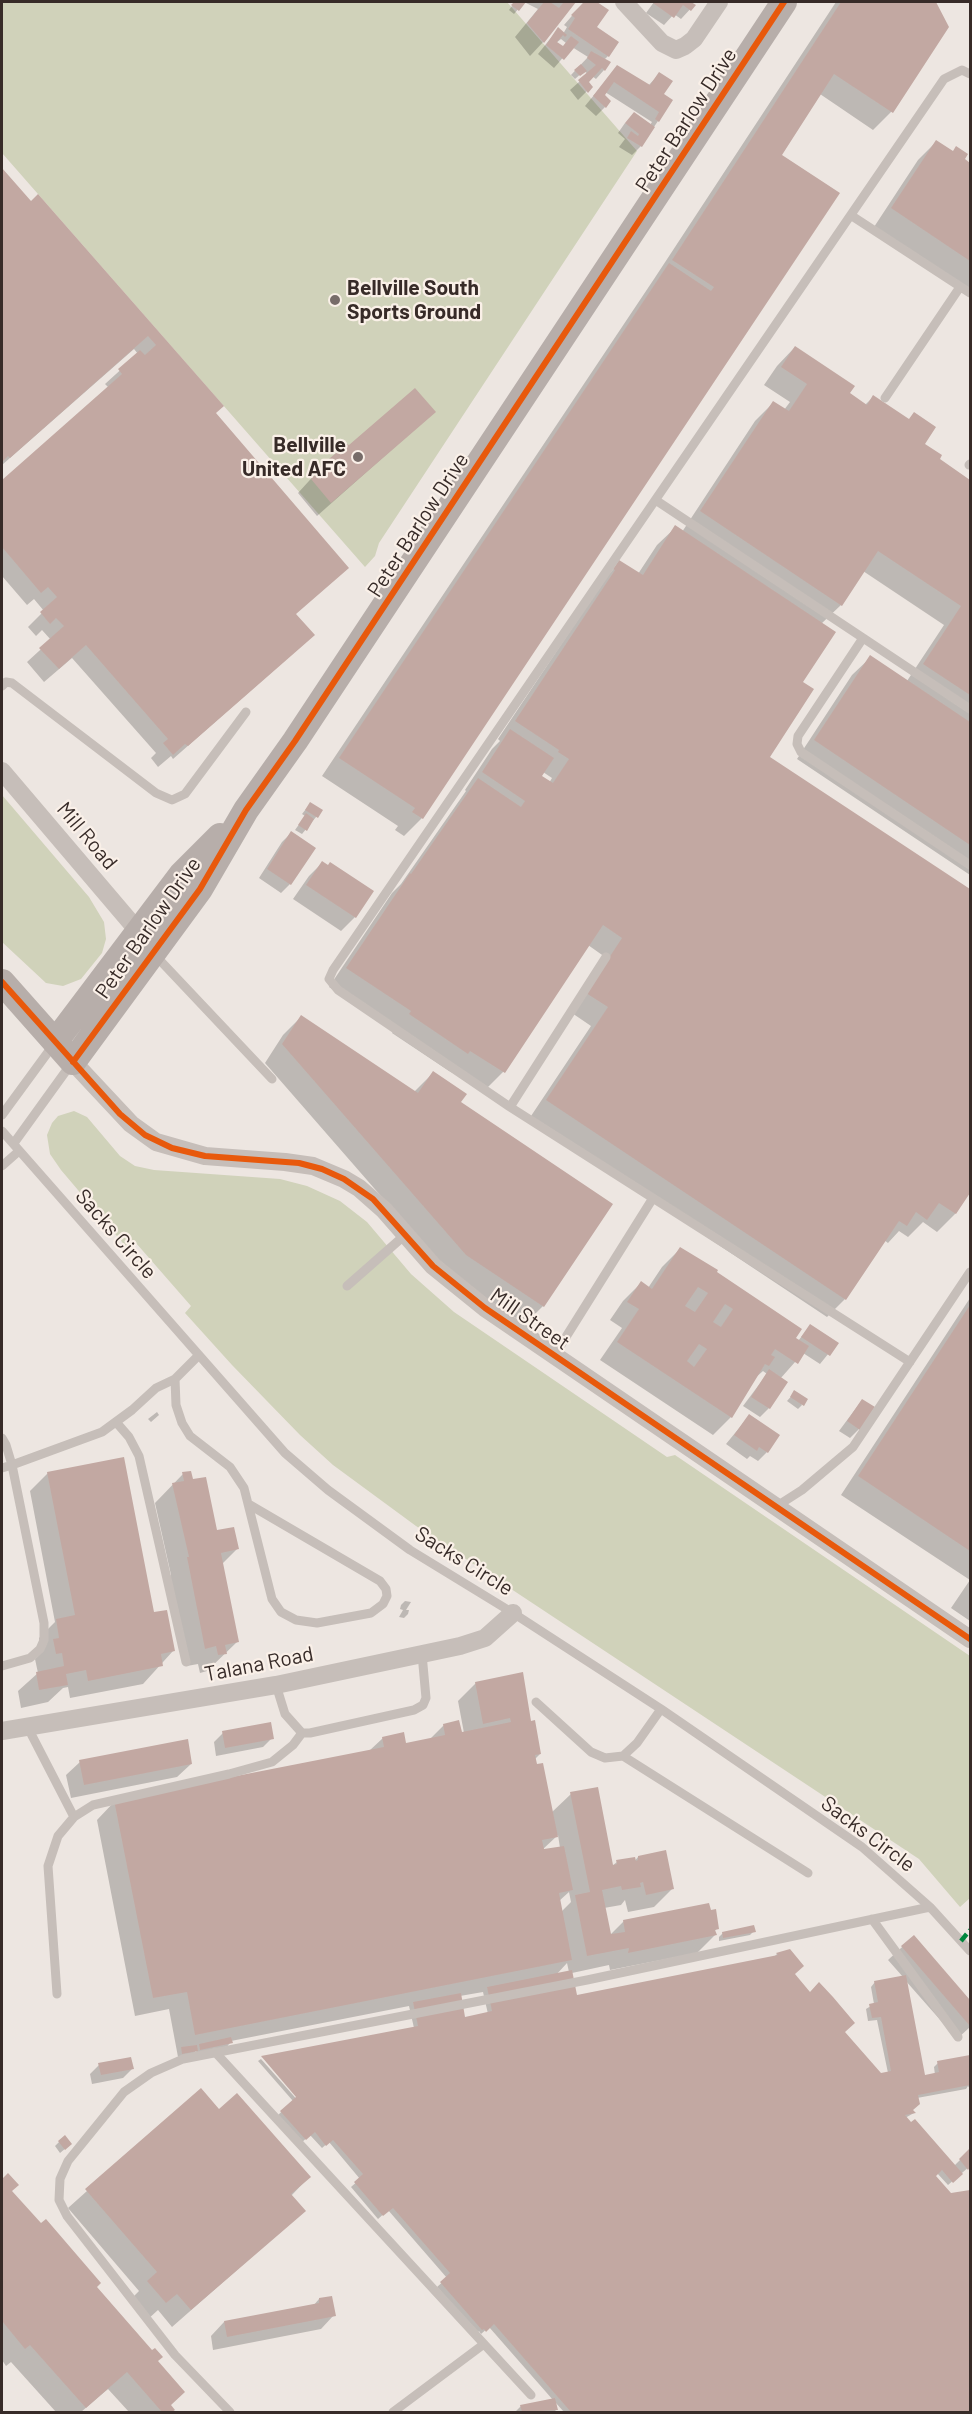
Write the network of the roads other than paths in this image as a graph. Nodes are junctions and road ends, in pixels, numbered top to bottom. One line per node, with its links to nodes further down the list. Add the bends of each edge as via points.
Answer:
1 (624, 2): 2 (street, via 662,43 676,50 694,39)
2 (719, 2)
3 (784, 2): 15 (street, Peter Barlow Drive, via 296,741)
4 (970, 74): 5 (lane, via 962,70 944,79)
5 (852, 216): 6 (lane); 9 (lane)
6 (960, 287): 7 (lane); 8 (lane)
7 (970, 293)
8 (885, 398)
9 (657, 501): 10 (lane); 24 (lane, via 329,979 338,990)
10 (863, 638): 12 (lane); 16 (lane, via 798,736 797,744 801,752)
11 (2, 686): 13 (lane, via 12,683 156,793 172,800 185,794)
12 (970, 709)
13 (246, 712)
14 (2, 771): 17 (street, Mill Road)
15 (246, 810): 17 (street, Peter Barlow Drive, via 181,875); 18 (street, Peter Barlow Drive, via 200,889)
16 (970, 865)
17 (138, 931): 21 (street, Peter Barlow Drive)
18 (152, 952): 22 (street, Peter Barlow Drive); 23 (lane)
19 (606, 957): 24 (lane)
20 (2, 982): 21 (street)
21 (55, 1042): 22 (street); 25 (lane, Peter Barlow Drive)
22 (73, 1062): 27 (lane, Peter Barlow Drive); 30 (street, Mill Street, via 131,1124 156,1142 205,1156 285,1161 322,1169 359,1188)
23 (272, 1079)
24 (510, 1107): 29 (lane)
25 (2, 1115)
26 (2, 1131): 27 (lane, Sacks Circle)
27 (17, 1147): 28 (lane, Peter Barlow Drive); 33 (lane, Sacks Circle)
28 (2, 1166)
29 (653, 1198): 34 (lane); 35 (lane)
30 (405, 1235): 32 (lane); 34 (street, Mill Street, via 456,1286)
31 (970, 1272): 35 (lane)
32 (347, 1286)
33 (199, 1355): 36 (lane); 43 (lane, Sacks Circle, via 285,1452 328,1490 410,1550)
34 (554, 1356): 42 (street, Mill Street)
35 (910, 1362): 42 (lane, via 853,1447)
36 (175, 1379): 37 (lane, via 156,1388); 41 (lane, via 176,1405 182,1423 198,1444 238,1476)
37 (116, 1422): 39 (lane, via 102,1432); 46 (lane, via 139,1456)
38 (2, 1438): 39 (lane)
39 (12, 1465): 40 (lane); 47 (lane, via 44,1623 44,1640 30,1658)
40 (2, 1468)
41 (250, 1505): 41 (lane, via 272,1599 281,1612 296,1620 317,1623 371,1613 383,1604 387,1596 380,1581)
42 (777, 1506): 44 (street, Mill Street)
43 (513, 1612): 45 (street, Talana Road, via 485,1638); 50 (lane, Sacks Circle)
44 (970, 1639)
45 (422, 1654): 48 (street, Talana Road); 53 (lane, via 426,1698 423,1706)
46 (186, 1662)
47 (2, 1666)
48 (276, 1685): 51 (street, Talana Road); 53 (lane, via 285,1714)
49 (536, 1702): 54 (lane, via 591,1752 605,1758)
50 (661, 1709): 54 (lane, via 637,1743); 57 (lane, Sacks Circle, via 862,1847)
51 (27, 1726): 52 (street, Talana Road); 55 (lane)
52 (2, 1731)
53 (302, 1733): 55 (lane, via 272,1762 93,1805)
54 (623, 1755): 56 (lane)
55 (74, 1817): 60 (lane, via 58,1836 48,1866)
56 (808, 1873)
57 (930, 1907): 58 (lane); 59 (lane, Sacks Circle)
58 (872, 1919): 61 (lane); 62 (lane, via 587,1980)
59 (970, 1951)
60 (57, 1994)
61 (958, 2037)
62 (215, 2052): 63 (lane); 65 (lane, via 183,2059 151,2073 124,2092 68,2161 60,2179 59,2200 67,2216 175,2355)
63 (484, 2344): 64 (lane); 66 (lane)
64 (531, 2395)
65 (230, 2412)
66 (393, 2412)

